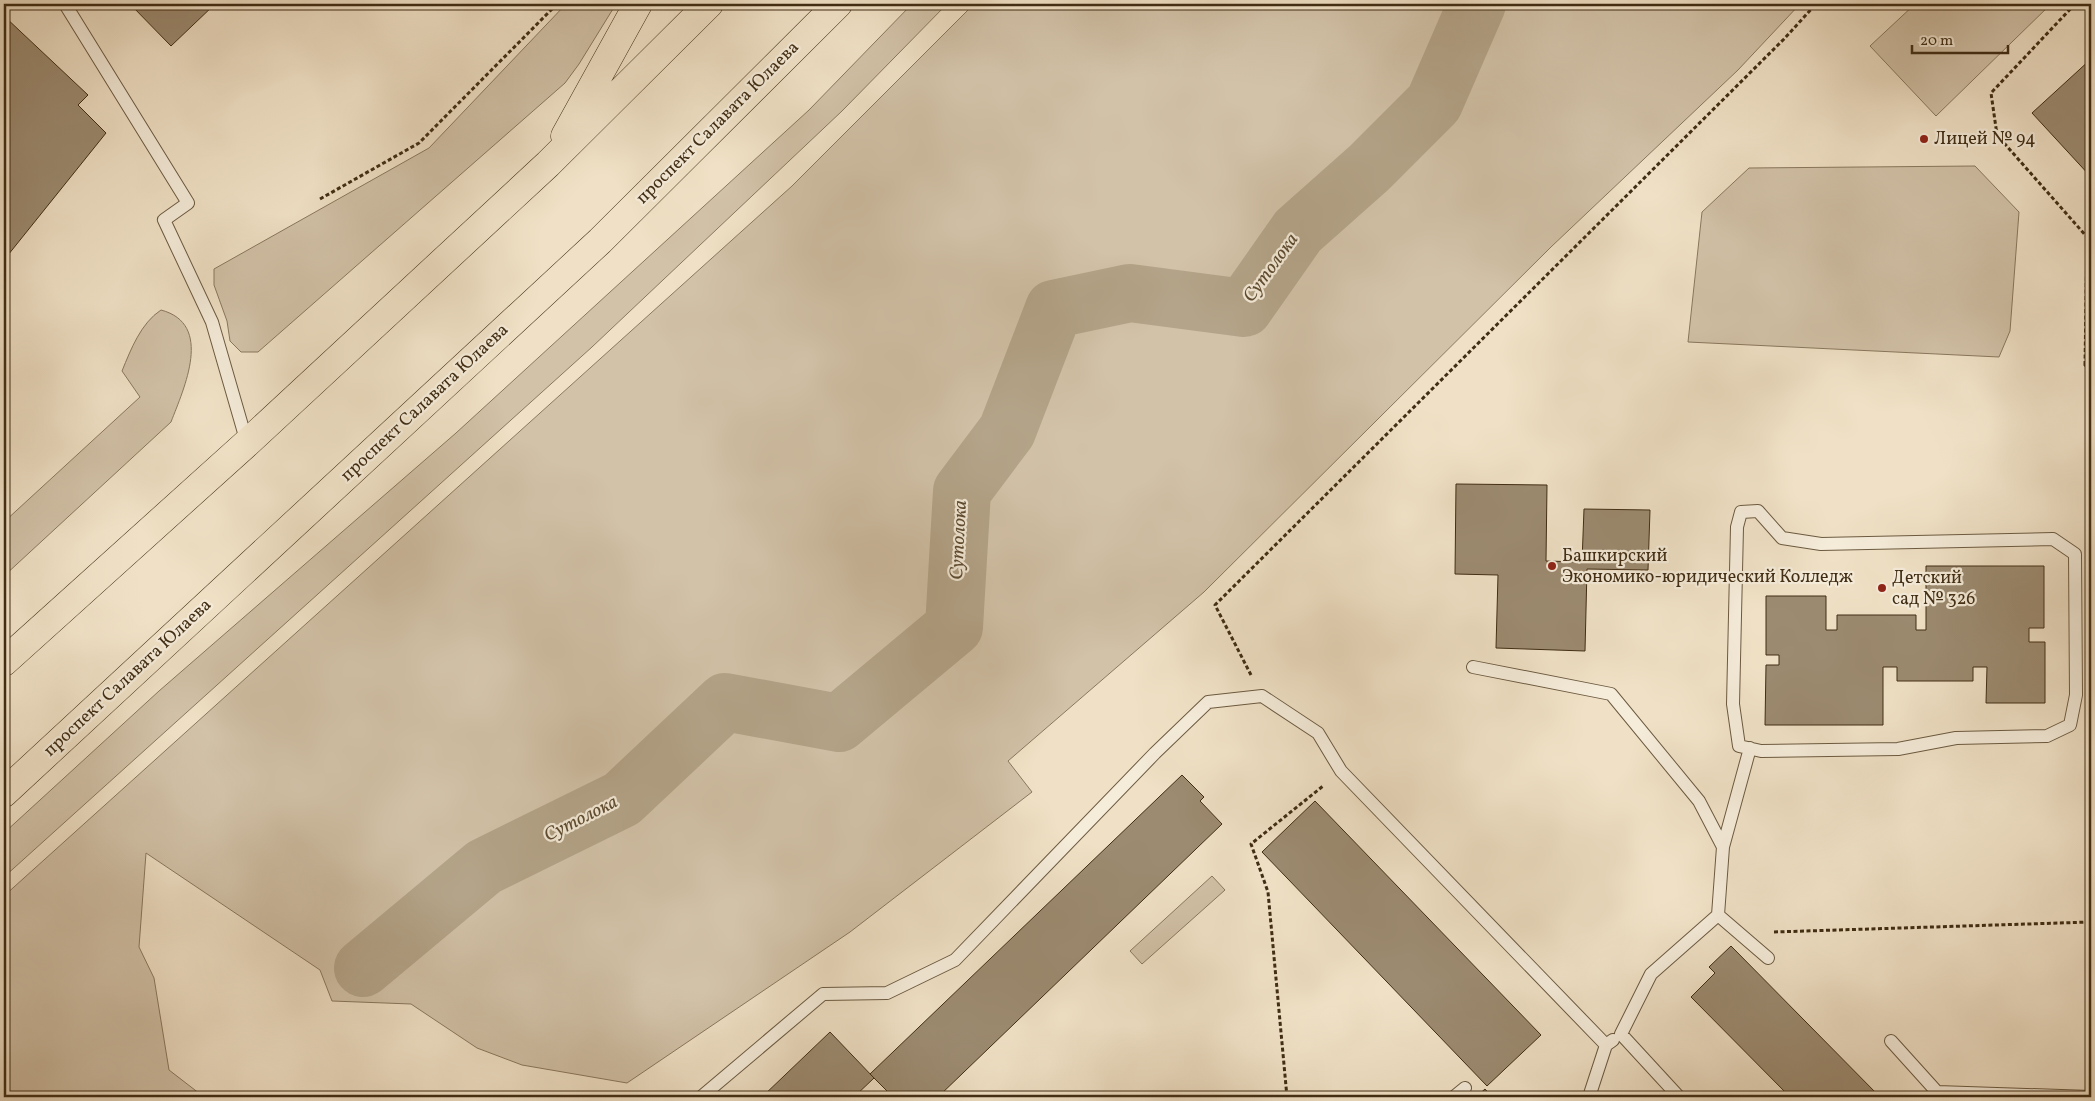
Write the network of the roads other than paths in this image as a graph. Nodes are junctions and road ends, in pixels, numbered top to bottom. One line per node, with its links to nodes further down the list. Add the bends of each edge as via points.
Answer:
1 (66, 4): 6 (lane, via 188,203 164,220 212,322)
2 (638, 4): 5 (main road)
3 (709, 4): 5 (main road)
4 (838, 4): 10 (main road, проспект Салавата Юлаева, via 600,241)
5 (548, 164): 6 (main road)
6 (247, 443): 7 (main road)
7 (4, 662)
8 (1473, 667): 11 (lane, via 1612,694 1699,800)
9 (1750, 748): 9 (lane, via 1739,746 1733,704 1737,527 1741,512 1758,511 1782,538 1821,544 2053,539 2075,554 2076,695 2070,725 2046,736 1956,738 1898,750); 11 (lane)
10 (4, 793)
11 (1724, 847): 12 (lane)
12 (1718, 914): 13 (lane); 14 (lane, via 1651,974)
13 (1768, 958)
14 (1621, 1034): 16 (lane); 22 (lane)
15 (1891, 1041): 18 (lane)
16 (1606, 1045): 19 (lane, via 1341,772 1318,733 1262,696 1208,702 955,960 887,993 823,994); 21 (lane)
17 (1465, 1088): 20 (lane)
18 (1937, 1095): 23 (lane)
19 (702, 1097)
20 (1454, 1097)
21 (1589, 1097)
22 (1679, 1097)
23 (2091, 1097)

